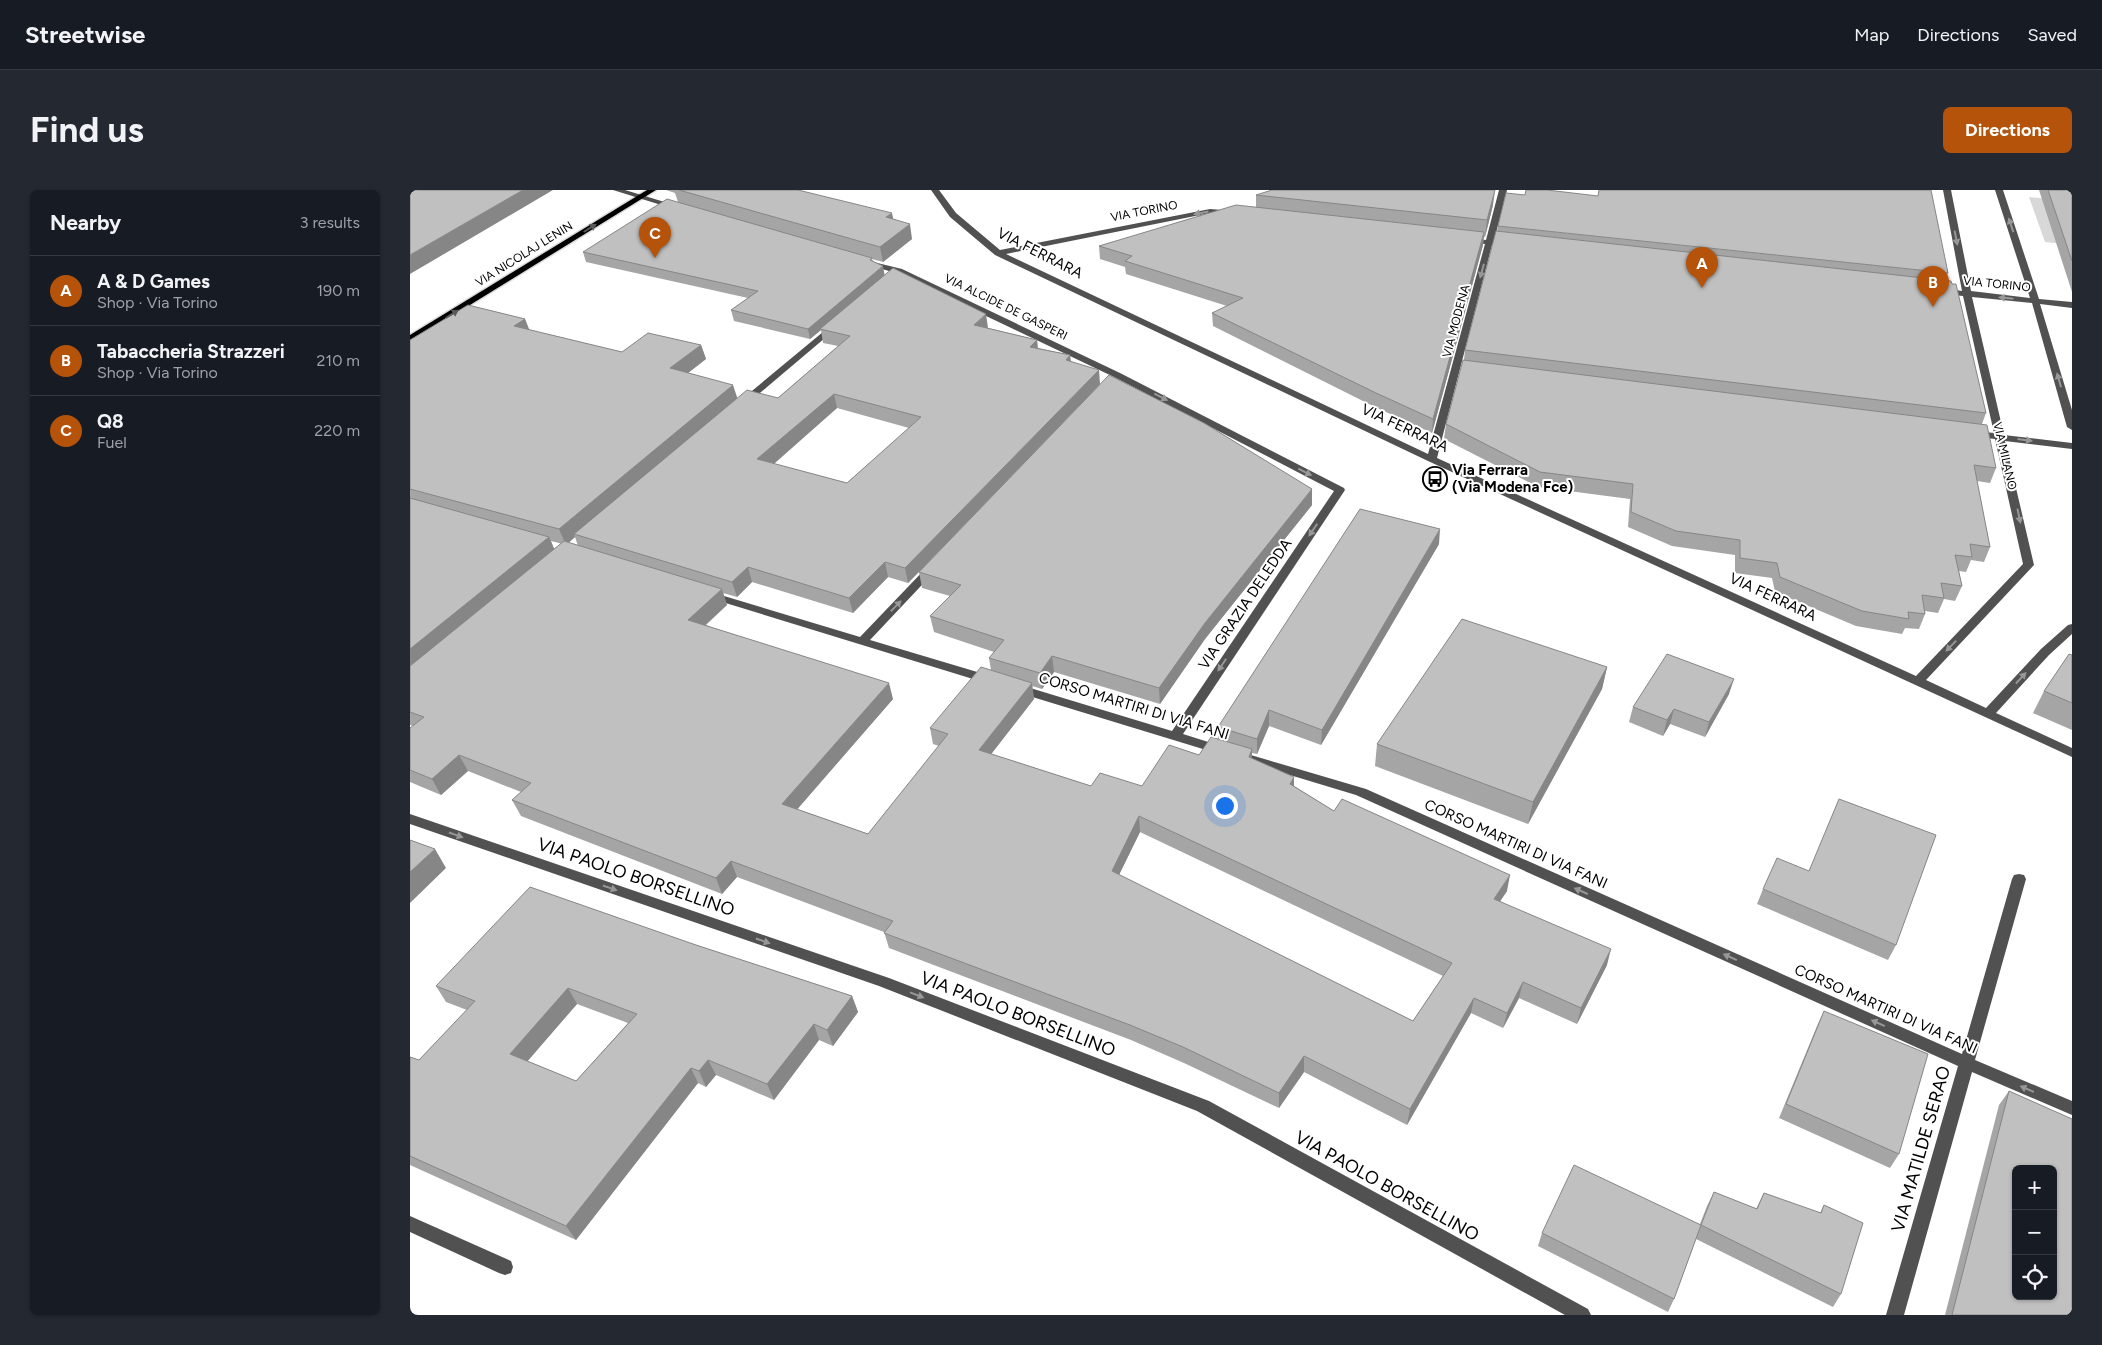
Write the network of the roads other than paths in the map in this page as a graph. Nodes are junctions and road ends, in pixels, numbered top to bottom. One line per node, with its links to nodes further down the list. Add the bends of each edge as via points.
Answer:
1 (617, 190): 7 (street)
2 (652, 190): 7 (main road, VIA NICOLAJ LENIN)
3 (935, 190): 13 (street, VIA FERRARA, via 953,215)
4 (1503, 190): 11 (street, VIA MODENA)
5 (1947, 190): 16 (street, VIA MILANO, one-way to 16)
6 (1999, 190): 17 (street, one-way to 6)
7 (641, 197): 8 (street); 20 (main road, VIA NICOLAJ LENIN, one-way to 7)
8 (683, 209)
9 (1240, 214): 13 (street, VIA TORINO, one-way to 13, via 1210,211)
10 (1461, 239): 11 (street)
11 (1489, 242): 12 (street); 26 (street, VIA MODENA, one-way to 26, via 1461,369)
12 (1517, 246)
13 (998, 253): 26 (street, VIA FERRARA)
14 (858, 259): 27 (street, VIA ALCIDE DE GASPERI, one-way to 27, via 1114,378)
15 (1933, 290): 16 (street, VIA TORINO)
16 (1967, 294): 17 (street, VIA TORINO, one-way to 16); 24 (street, VIA MILANO)
17 (2036, 301): 18 (street, VIA TORINO); 22 (street, one-way to 17)
18 (2072, 305)
19 (846, 315): 21 (street)
20 (410, 339)
21 (733, 411)
22 (2072, 427)
23 (1970, 433): 24 (street)
24 (2000, 437): 25 (street, one-way to 25); 32 (street, VIA MILANO, one-way to 32, via 2029,565)
25 (2072, 446)
26 (1432, 459): 32 (street, VIA FERRARA)
27 (1340, 490): 34 (street, VIA GRAZIA DELEDDA, one-way to 34)
28 (938, 562): 31 (street, one-way to 28)
29 (700, 592): 31 (street, CORSO MARTIRI DI VIA FANI)
30 (2072, 628): 33 (street, one-way to 30, via 2045,652)
31 (862, 641): 34 (street, CORSO MARTIRI DI VIA FANI)
32 (1918, 681): 33 (street, VIA FERRARA)
33 (1988, 714): 35 (street, VIA FERRARA)
34 (1175, 736): 38 (street, CORSO MARTIRI DI VIA FANI, one-way to 34, via 1361,792)
35 (2072, 754)
36 (410, 819): 42 (street, VIA PAOLO BORSELLINO, one-way to 42, via 884,982 1203,1106)
37 (2019, 879): 38 (street, VIA MATILDE SERAO)
38 (1966, 1063): 39 (street, CORSO MARTIRI DI VIA FANI, one-way to 38); 43 (street, VIA MATILDE SERAO)
39 (2072, 1108)
40 (410, 1224): 41 (street)
41 (505, 1267)
42 (1582, 1315)
43 (1895, 1315)

